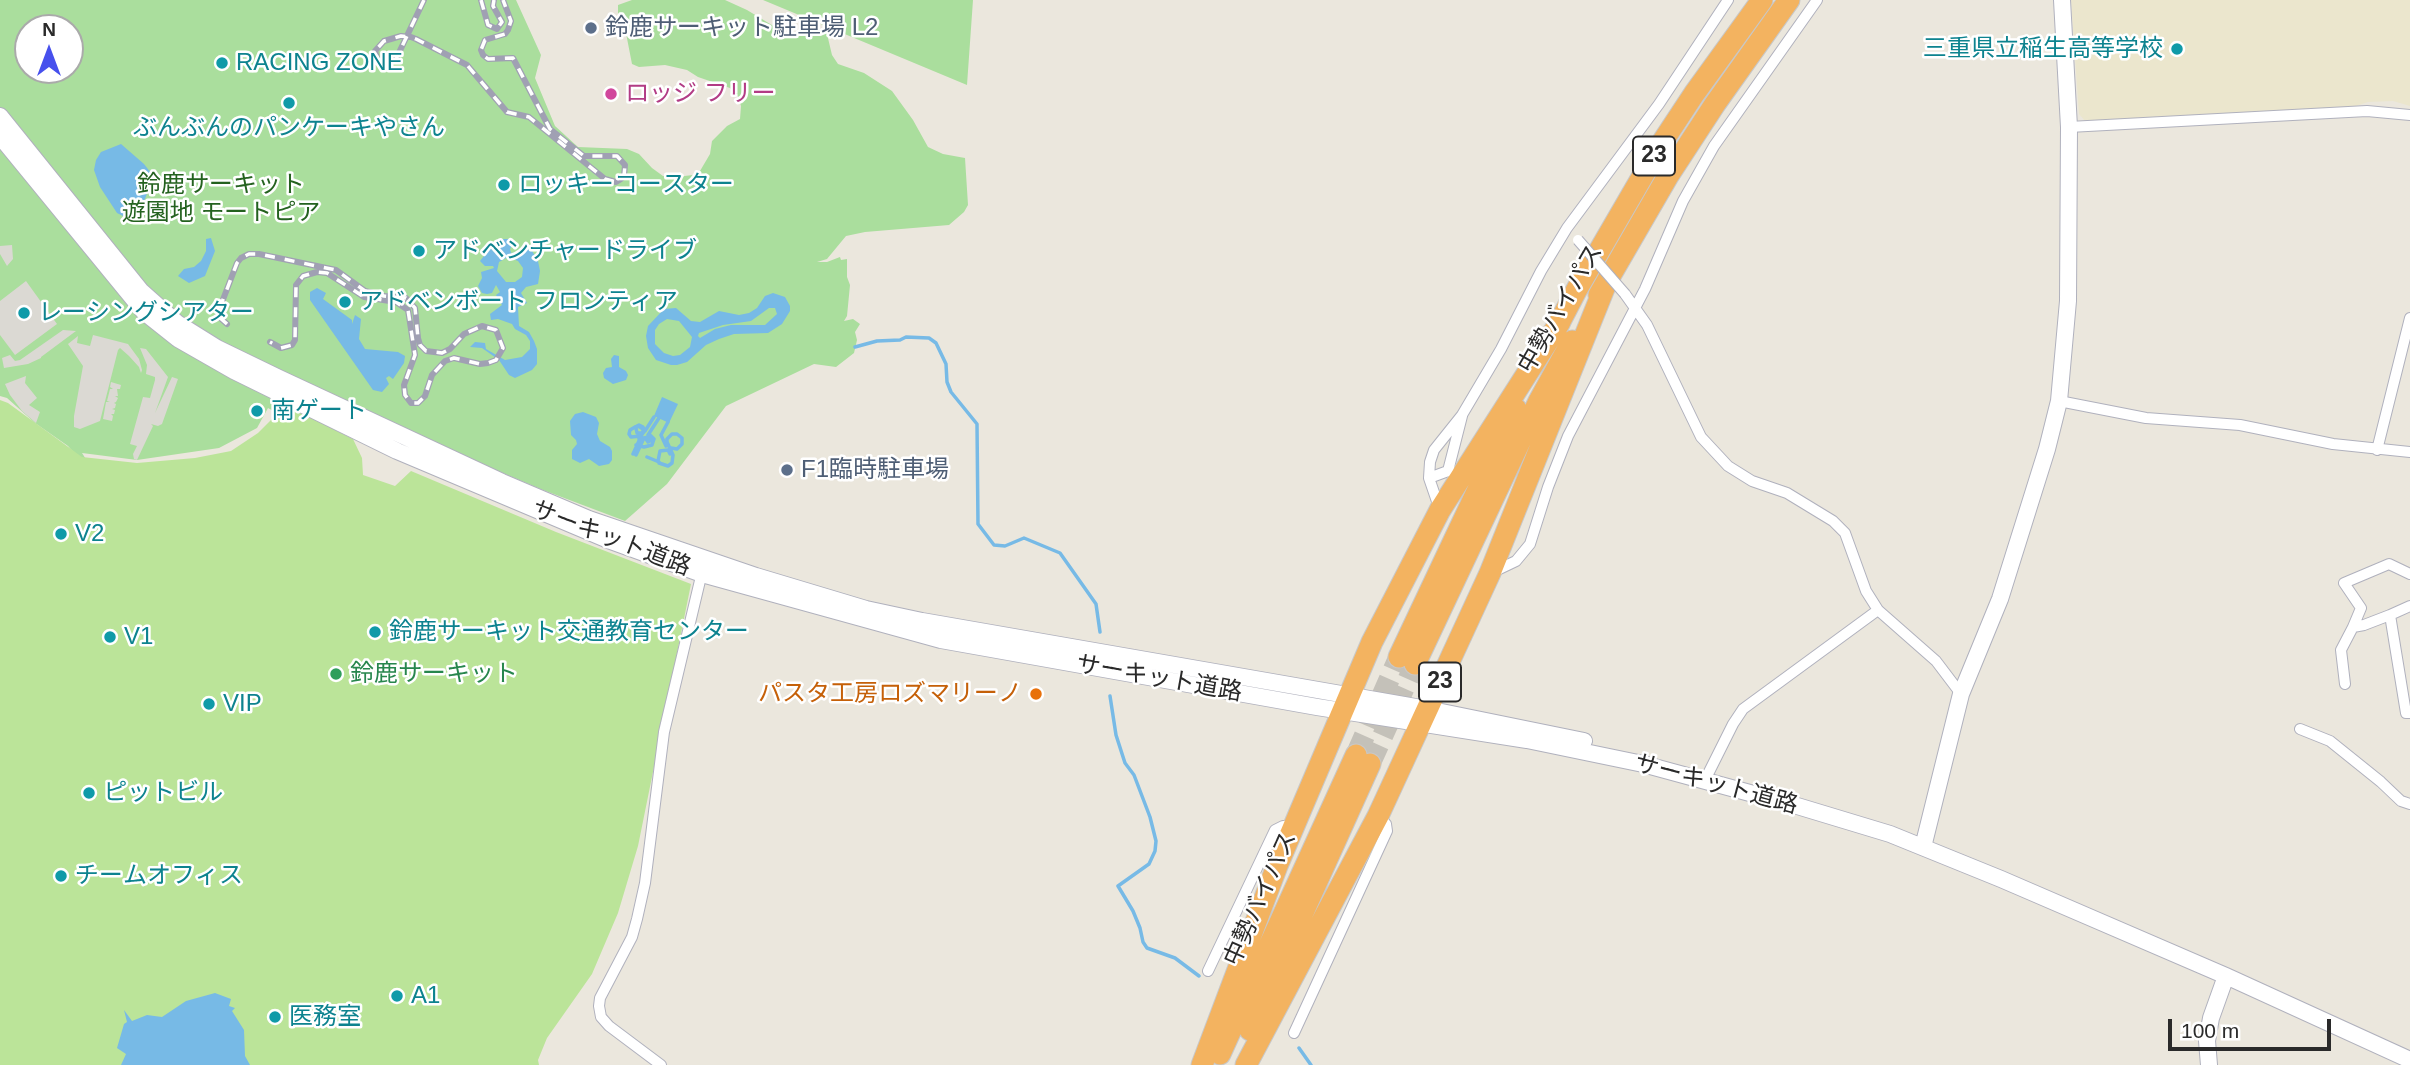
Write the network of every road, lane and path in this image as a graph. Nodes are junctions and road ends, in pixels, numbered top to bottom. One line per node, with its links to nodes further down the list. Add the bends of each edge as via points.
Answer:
1 (1728, 0): 16 (street, via 1659,104 1567,228)
2 (1762, 0): 14 (highway, 中勢バイパス / 23, via 1675,122)
3 (1789, 0): 11 (highway, 中勢バイパス / 23, via 1688,145)
4 (1817, 0): 12 (street, via 1714,146 1683,201)
5 (2062, 0): 8 (street)
6 (2410, 115): 8 (street, via 2367,111)
7 (0, 116): 21 (street, サーキット道路, via 141,291 177,323 256,368 502,482)
8 (2069, 127): 15 (street, via 2068,301)
9 (0, 136): 21 (street, サーキット道路, via 145,312 200,354 444,472 608,540)
10 (1578, 240): 12 (street, bridge)
11 (1605, 286): 14 (highway, 中勢バイパス / 23, via 1539,401 1407,661 1481,482); 22 (highway, 23)
12 (1636, 307): 22 (street, via 1568,436 1530,544 1516,561); 25 (street, via 1701,437 1728,466 1800,500 1839,527)
13 (2410, 318): 17 (street)
14 (1560, 322): 20 (highway)
15 (2059, 401): 17 (street, via 2146,418 2240,425); 29 (street, via 2000,599)
16 (1462, 415): 19 (street, via 1434,450); 19 (street, via 1448,471)
17 (2377, 450): 18 (street)
18 (2410, 452)
19 (1429, 478): 20 (street)
20 (1440, 510): 30 (highway, via 1372,642)
21 (703, 566): 30 (street, サーキット道路, via 800,603 941,640); 44 (street, via 664,732 638,919 599,1006 609,1026)
22 (1490, 573): 32 (highway, 23)
23 (2410, 574): 27 (street, via 2389,564 2344,583 2361,608)
24 (2410, 606): 26 (street)
25 (1878, 610): 29 (street, via 1936,661); 34 (street, via 1744,709)
26 (2390, 615): 27 (street); 31 (street, via 2406,713)
27 (2353, 627): 28 (street, via 2341,650)
28 (2345, 684)
29 (1961, 694): 39 (street)
30 (1348, 703): 32 (street, サーキット道路); 37 (highway)
31 (2410, 713)
32 (1424, 716): 34 (street, via 1546,732); 36 (highway, 23); 38 (street, サーキット道路, via 1643,764)
33 (2300, 729): 35 (street, via 2330,741)
34 (1708, 774): 38 (street, via 1823,808)
35 (2410, 804)
36 (1378, 816): 42 (street, via 1387,831); 48 (highway, 23)
37 (1293, 828): 40 (street, via 1275,830); 45 (highway)
38 (1890, 834): 39 (street, サーキット道路)
39 (1923, 847): 41 (street, サーキット道路)
40 (1208, 971)
41 (2226, 976): 43 (street, サーキット道路); 49 (street, via 2211,1018)
42 (1294, 1033)
43 (2410, 1060)
44 (661, 1065)
45 (1202, 1065)
46 (1215, 1065): 47 (highway, 中勢バイパス, via 1363,760)
47 (1235, 1065)
48 (1246, 1065)
49 (2209, 1065)

